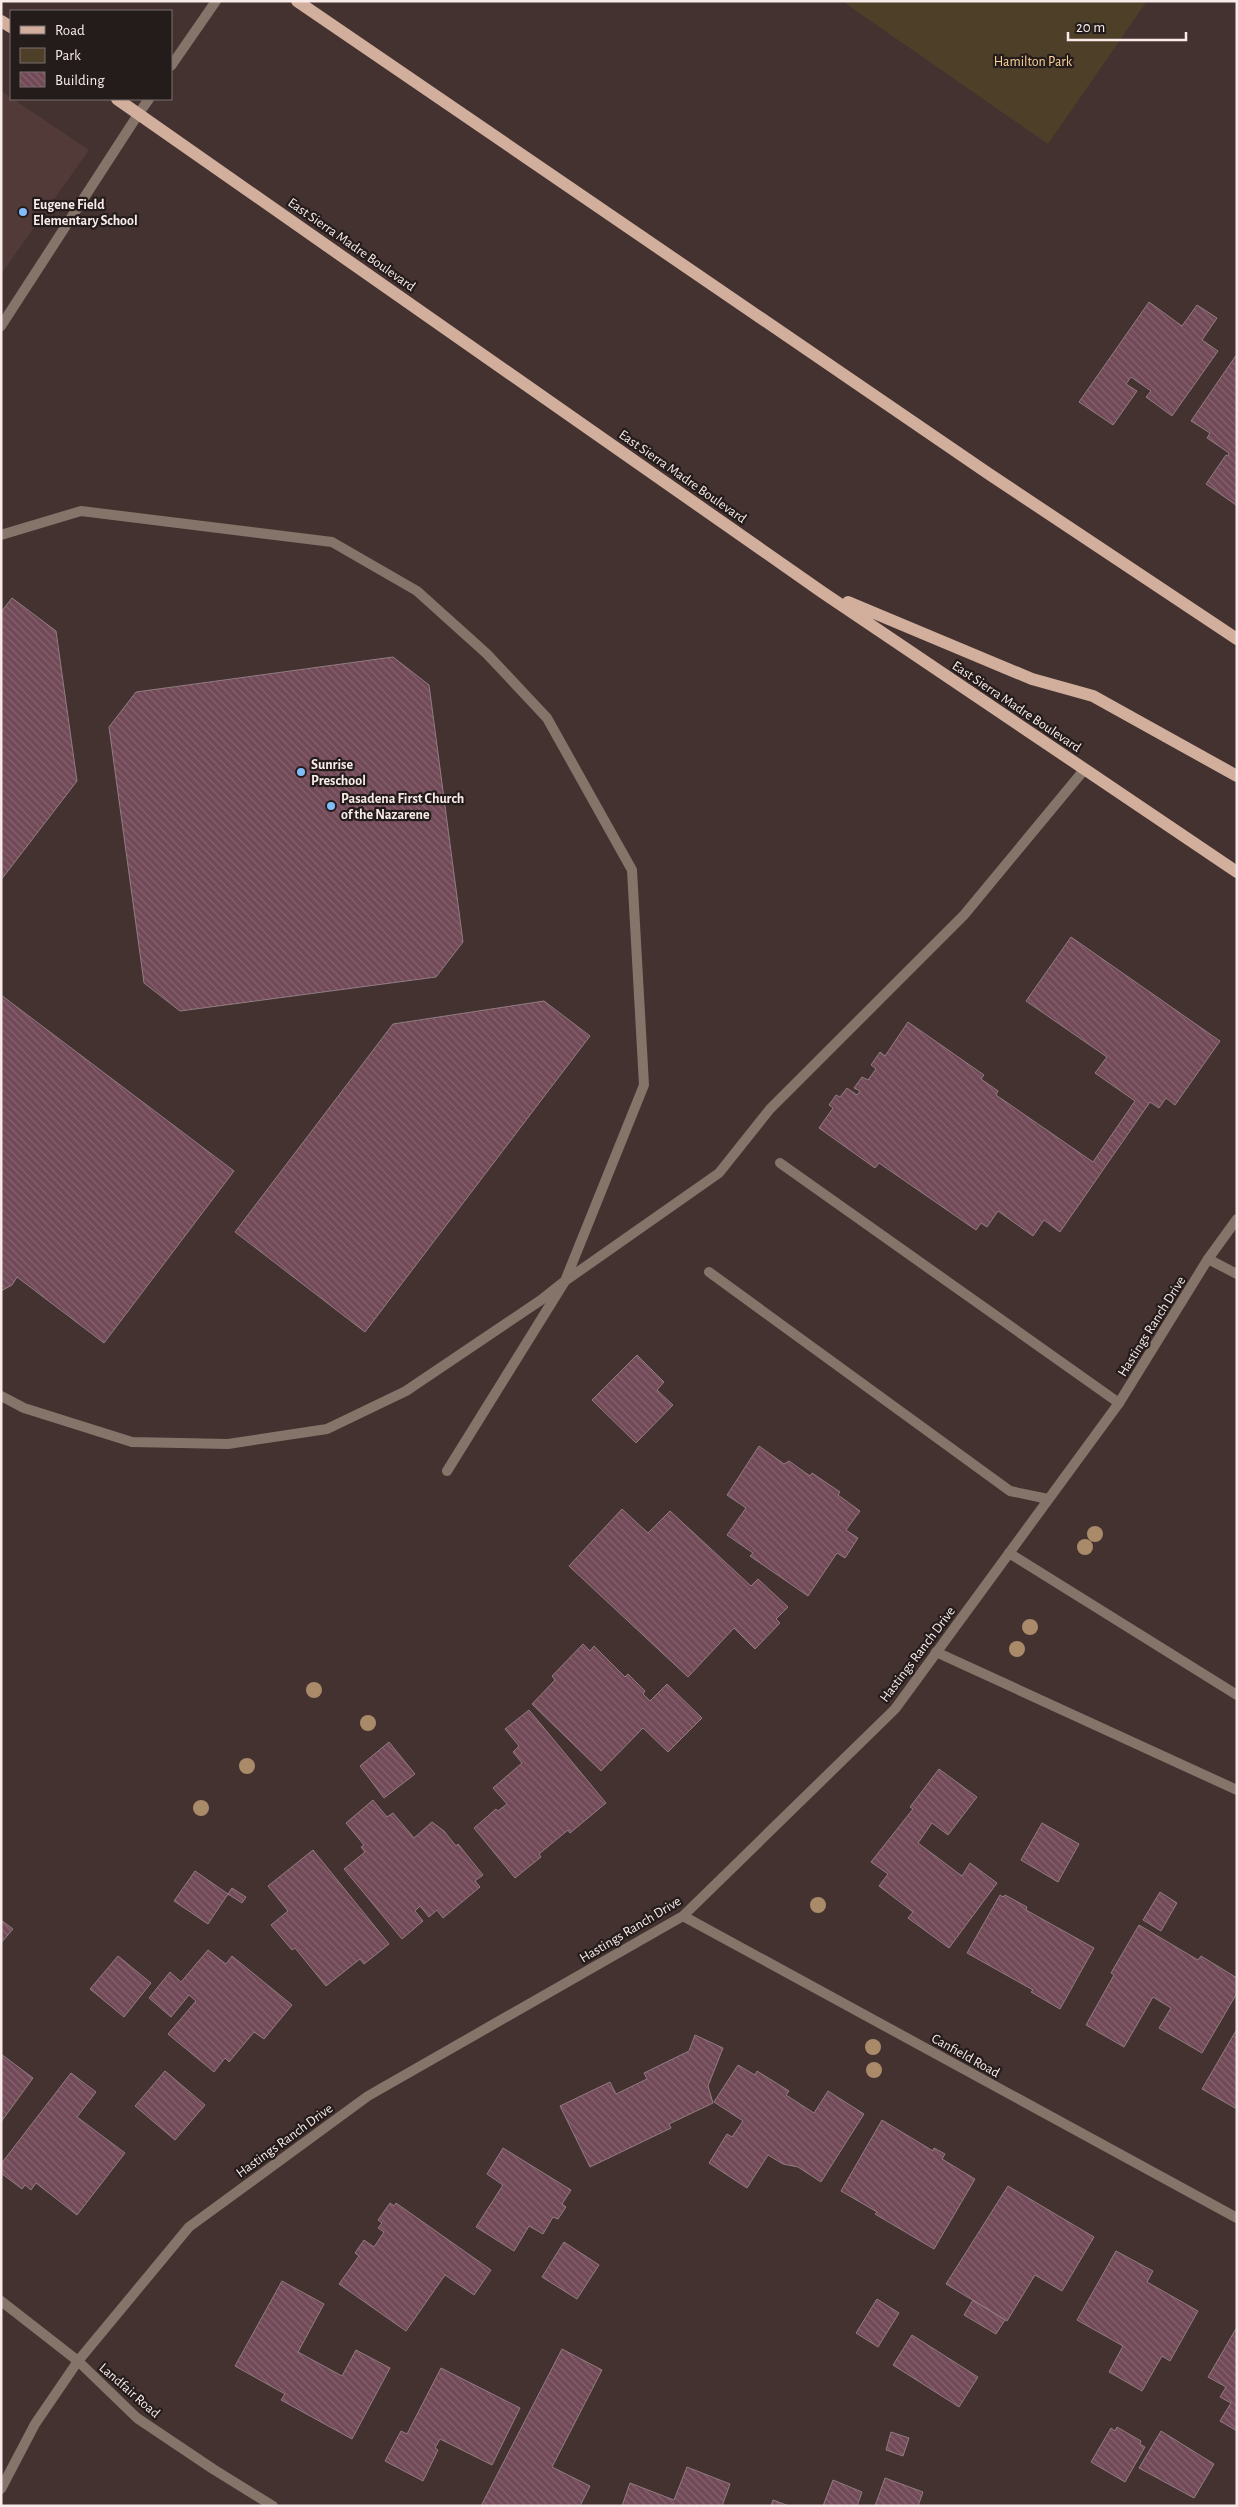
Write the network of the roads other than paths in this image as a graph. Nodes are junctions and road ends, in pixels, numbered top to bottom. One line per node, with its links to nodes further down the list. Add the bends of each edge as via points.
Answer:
1 (216, 1): 3 (street)
2 (297, 1): 10 (main road, via 989,474)
3 (172, 65)
4 (119, 100): 6 (main road, East Sierra Madre Boulevard)
5 (148, 100): 6 (street)
6 (139, 113): 7 (street); 9 (main road, East Sierra Madre Boulevard)
7 (1, 326)
8 (1, 535): 19 (street, via 81,511 332,542 417,591 487,654 547,718 632,870 644,1085)
9 (822, 592): 11 (main road, East Sierra Madre Boulevard); 12 (main road, via 1032,679 1093,696)
10 (1237, 639)
11 (1084, 770): 13 (main road, East Sierra Madre Boulevard); 19 (street, via 964,914 770,1109 719,1173)
12 (1237, 776)
13 (1237, 872)
14 (780, 1164): 21 (street)
15 (1237, 1219): 16 (street, Hastings Ranch Drive)
16 (1208, 1259): 18 (street); 21 (street, Hastings Ranch Drive)
17 (709, 1272): 23 (street, via 1010,1491)
18 (1237, 1274)
19 (565, 1281): 20 (street, via 406,1392 327,1429 228,1444 132,1442 24,1408); 22 (street)
20 (1, 1396)
21 (1119, 1403): 23 (street, Hastings Ranch Drive)
22 (447, 1471)
23 (1048, 1499): 24 (street, Hastings Ranch Drive)
24 (1009, 1553): 25 (street, Hastings Ranch Drive); 26 (street)
25 (936, 1652): 27 (street); 28 (street, Hastings Ranch Drive, via 895,1709)
26 (1237, 1695)
27 (1237, 1790)
28 (683, 1916): 29 (street, Canfield Road); 31 (street, Hastings Ranch Drive, via 368,2096 189,2227)
29 (1237, 2218)
30 (1, 2300): 31 (street, Landfair Road)
31 (78, 2361): 32 (street, Hastings Ranch Drive, via 35,2424); 33 (street, Landfair Road, via 137,2418)
32 (1, 2489)
33 (274, 2506)

